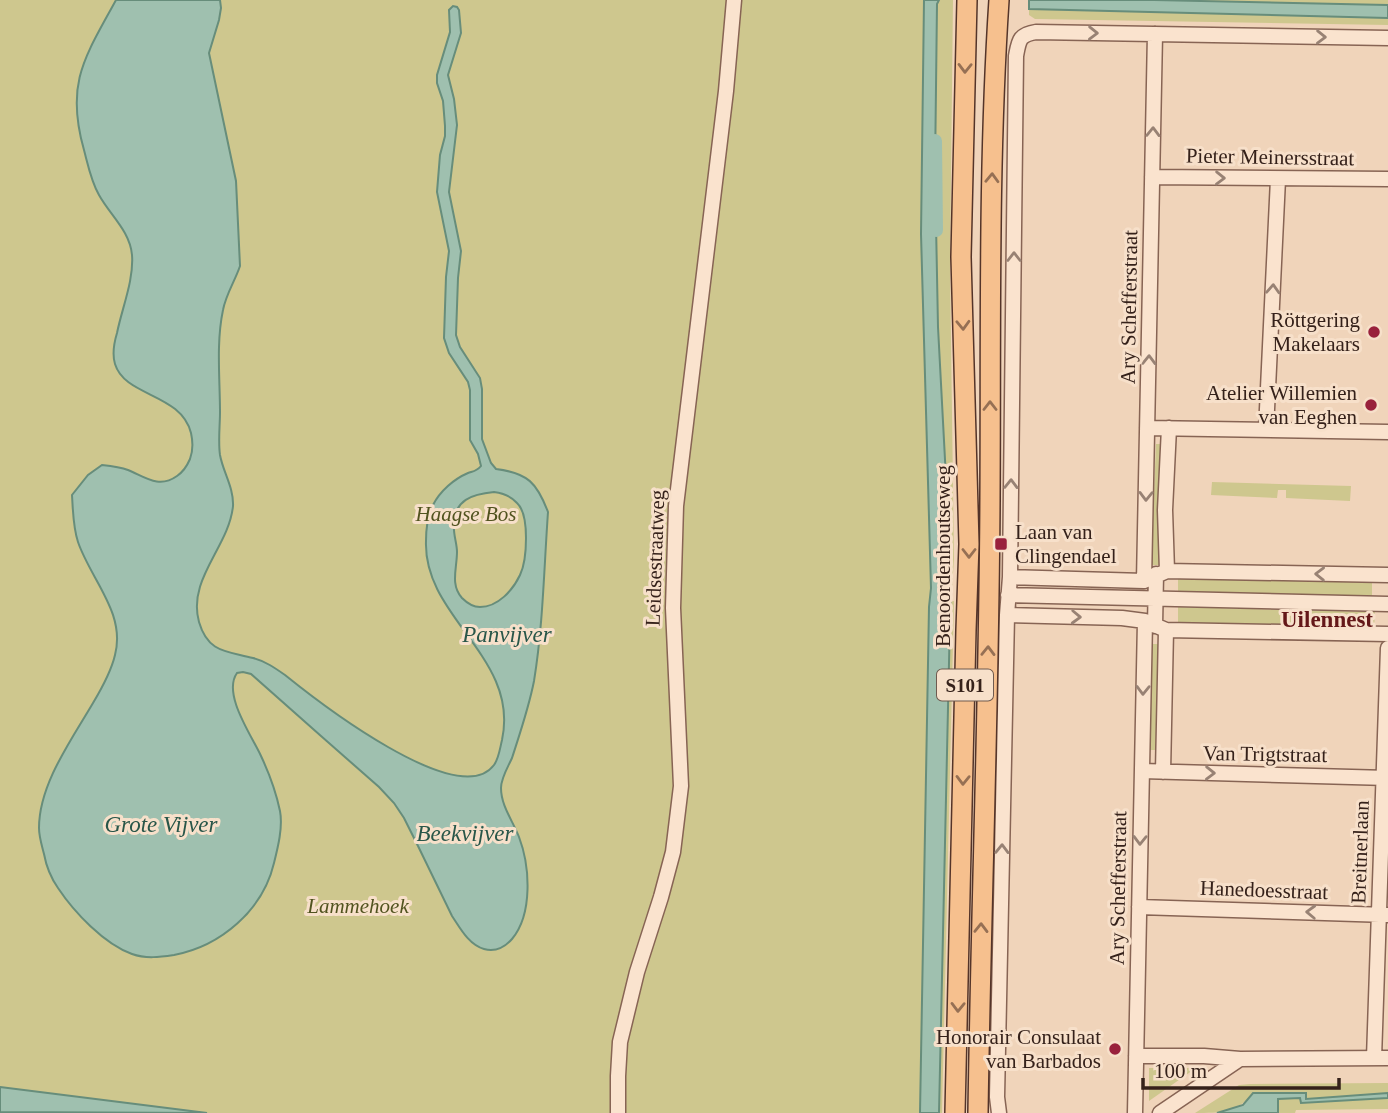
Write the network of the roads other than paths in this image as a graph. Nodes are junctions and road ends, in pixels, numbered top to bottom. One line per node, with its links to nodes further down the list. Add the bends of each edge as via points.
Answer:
1 (734, 0): 33 (street, Leidsestraatweg, via 676,506 673,608 681,786 673,852 620,1042)
2 (967, 0): 34 (main road, Benoordenhoutseweg / S101, one-way to 34, via 961,257 970,564)
3 (999, 0): 9 (main road, S101, one-way to 3)
4 (1155, 34): 5 (street, one-way to 5); 6 (street, Ary Schefferstraat, one-way to 4); 10 (street, one-way to 4, via 1018,42 1025,34 1036,32)
5 (1388, 38)
6 (1152, 177): 7 (street, Pieter Meinersstraat, one-way to 7); 11 (street, Ary Schefferstraat, one-way to 6)
7 (1278, 179): 8 (street, Pieter Meinersstraat); 13 (street, one-way to 7)
8 (1388, 179)
9 (990, 249): 10 (street); 35 (main road, S101, one-way to 9, via 989,593)
10 (1014, 296): 17 (street, one-way to 10)
11 (1147, 428): 12 (street); 15 (street, Ary Schefferstraat, one-way to 15)
12 (1169, 428): 13 (street); 15 (street, Ary Schefferstraat, via 1166,510)
13 (1266, 430): 14 (street)
14 (1388, 432)
15 (1156, 575): 16 (street, one-way to 15); 17 (street); 19 (street, Ary Schefferstraat)
16 (1388, 575)
17 (1010, 577): 18 (street)
18 (1008, 595): 19 (street); 21 (street)
19 (1156, 599): 20 (street); 22 (street, Ary Schefferstraat)
20 (1388, 604)
21 (1007, 615): 22 (street, one-way to 22, via 1122,618); 36 (street, one-way to 21)
22 (1155, 625): 23 (street); 25 (street, Ary Schefferstraat, one-way to 25); 26 (street, Ary Schefferstraat)
23 (1388, 634)
24 (1388, 648): 27 (street, Breitnerlaan)
25 (1142, 771): 26 (street, Van Trigtstraat); 28 (street, Ary Schefferstraat, one-way to 28)
26 (1163, 772): 27 (street, Van Trigtstraat, one-way to 27)
27 (1386, 778): 29 (street, Breitnerlaan)
28 (1139, 906): 29 (street, Hanedoesstraat, one-way to 28); 30 (street, Ary Schefferstraat)
29 (1383, 915): 31 (street, Breitnerlaan)
30 (1136, 1056): 32 (street); 37 (street, Ary Schefferstraat)
31 (1381, 1058): 32 (street)
32 (1240, 1059): 38 (street)
33 (618, 1113)
34 (955, 1113)
35 (978, 1113)
36 (999, 1113)
37 (1135, 1113)
38 (1160, 1113)

